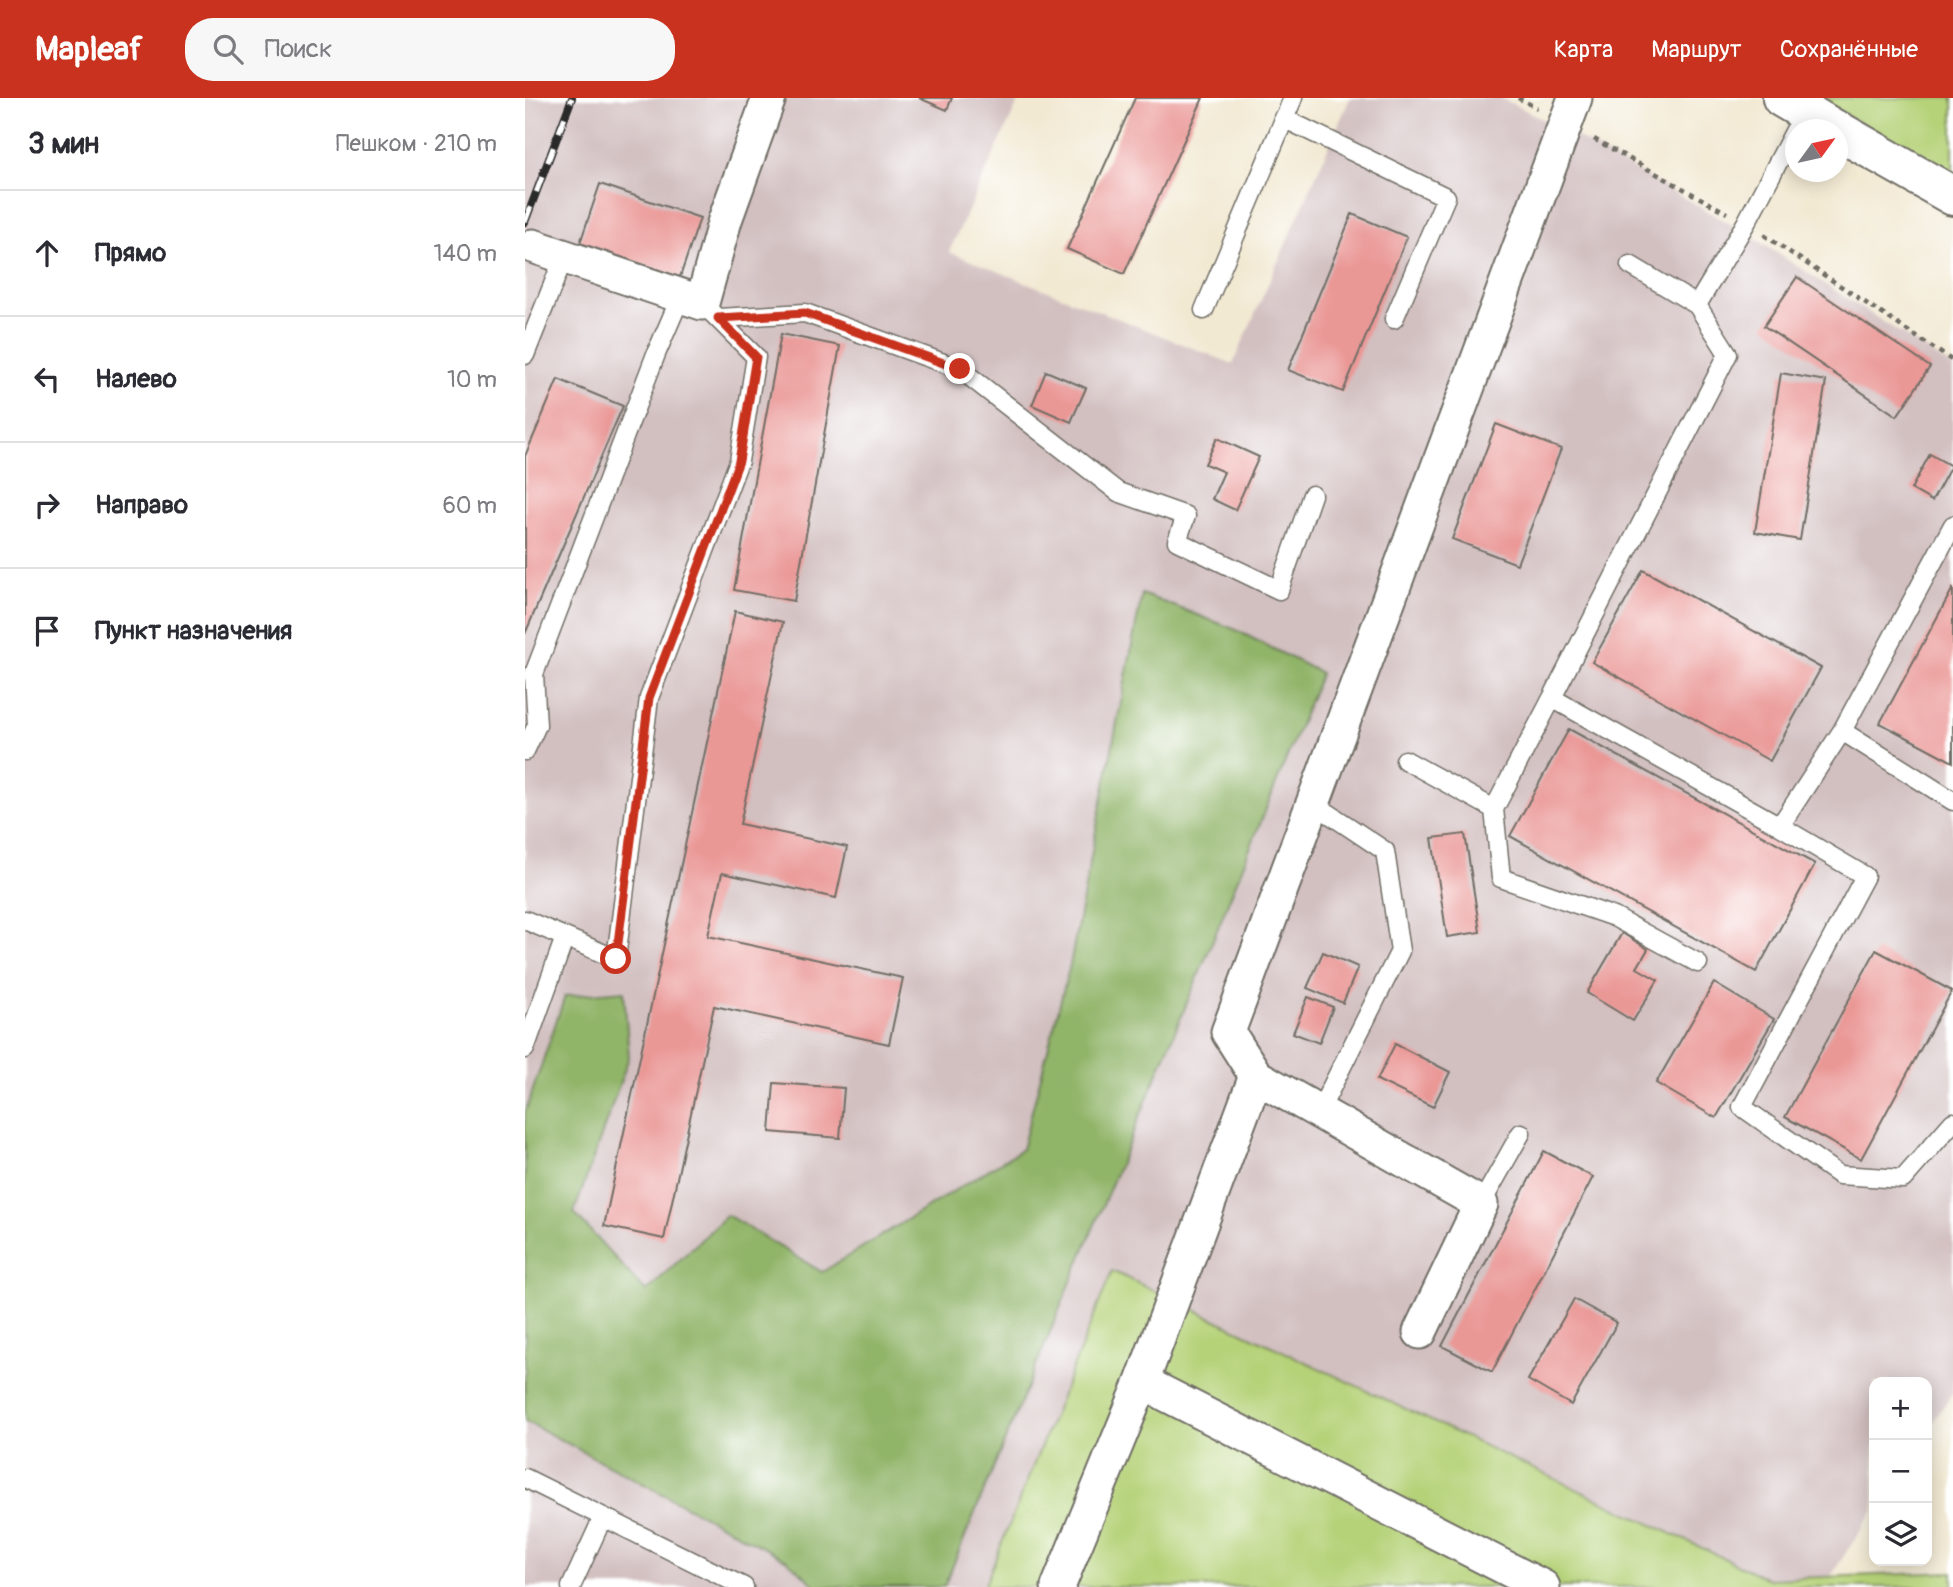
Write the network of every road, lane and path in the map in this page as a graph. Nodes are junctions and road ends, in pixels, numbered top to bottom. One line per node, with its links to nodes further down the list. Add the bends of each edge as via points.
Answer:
1 (769, 98): 12 (street)
2 (1293, 98): 4 (lane)
3 (1575, 98): 23 (street)
4 (1283, 118): 13 (lane); 14 (lane, via 1446,197)
5 (1848, 142): 7 (street)
6 (1785, 160): 11 (lane)
7 (1953, 196)
8 (533, 246): 9 (street)
9 (564, 257): 12 (street); 15 (lane)
10 (1630, 265): 11 (lane)
11 (1697, 305): 18 (lane, via 1728,354)
12 (700, 306): 16 (lane, via 805,313 960,369 1118,492 1187,516 1177,541 1279,590); 20 (lane, via 656,354 534,674 537,725); 27 (lane, via 756,357 739,461 649,698 616,959)
13 (1204, 310)
14 (1394, 319)
15 (525, 355)
16 (1312, 495)
17 (1953, 525): 19 (lane)
18 (1552, 698): 24 (lane); 25 (lane)
19 (1843, 731): 22 (lane); 25 (lane)
20 (525, 751)
21 (1405, 760): 24 (lane)
22 (1953, 800)
23 (1313, 803): 30 (street, via 1229,1032); 31 (lane, via 1385,851 1400,951)
24 (1494, 809): 28 (lane, via 1501,878 1614,917)
25 (1780, 826): 32 (lane, via 1865,876 1742,1107 1839,1175 1852,1176 1903,1179)
26 (525, 920): 27 (lane)
27 (565, 937): 29 (lane)
28 (1698, 963)
29 (525, 1049)
30 (1256, 1076): 31 (street); 36 (street)
31 (1319, 1112): 34 (street)
32 (1953, 1122)
33 (1521, 1133): 34 (lane)
34 (1481, 1204): 35 (street)
35 (1420, 1332)
36 (1142, 1382): 41 (street); 42 (street)
37 (525, 1478): 38 (lane)
38 (603, 1517): 39 (lane); 40 (lane)
39 (571, 1587)
40 (744, 1587)
41 (1058, 1587)
42 (1543, 1587)

